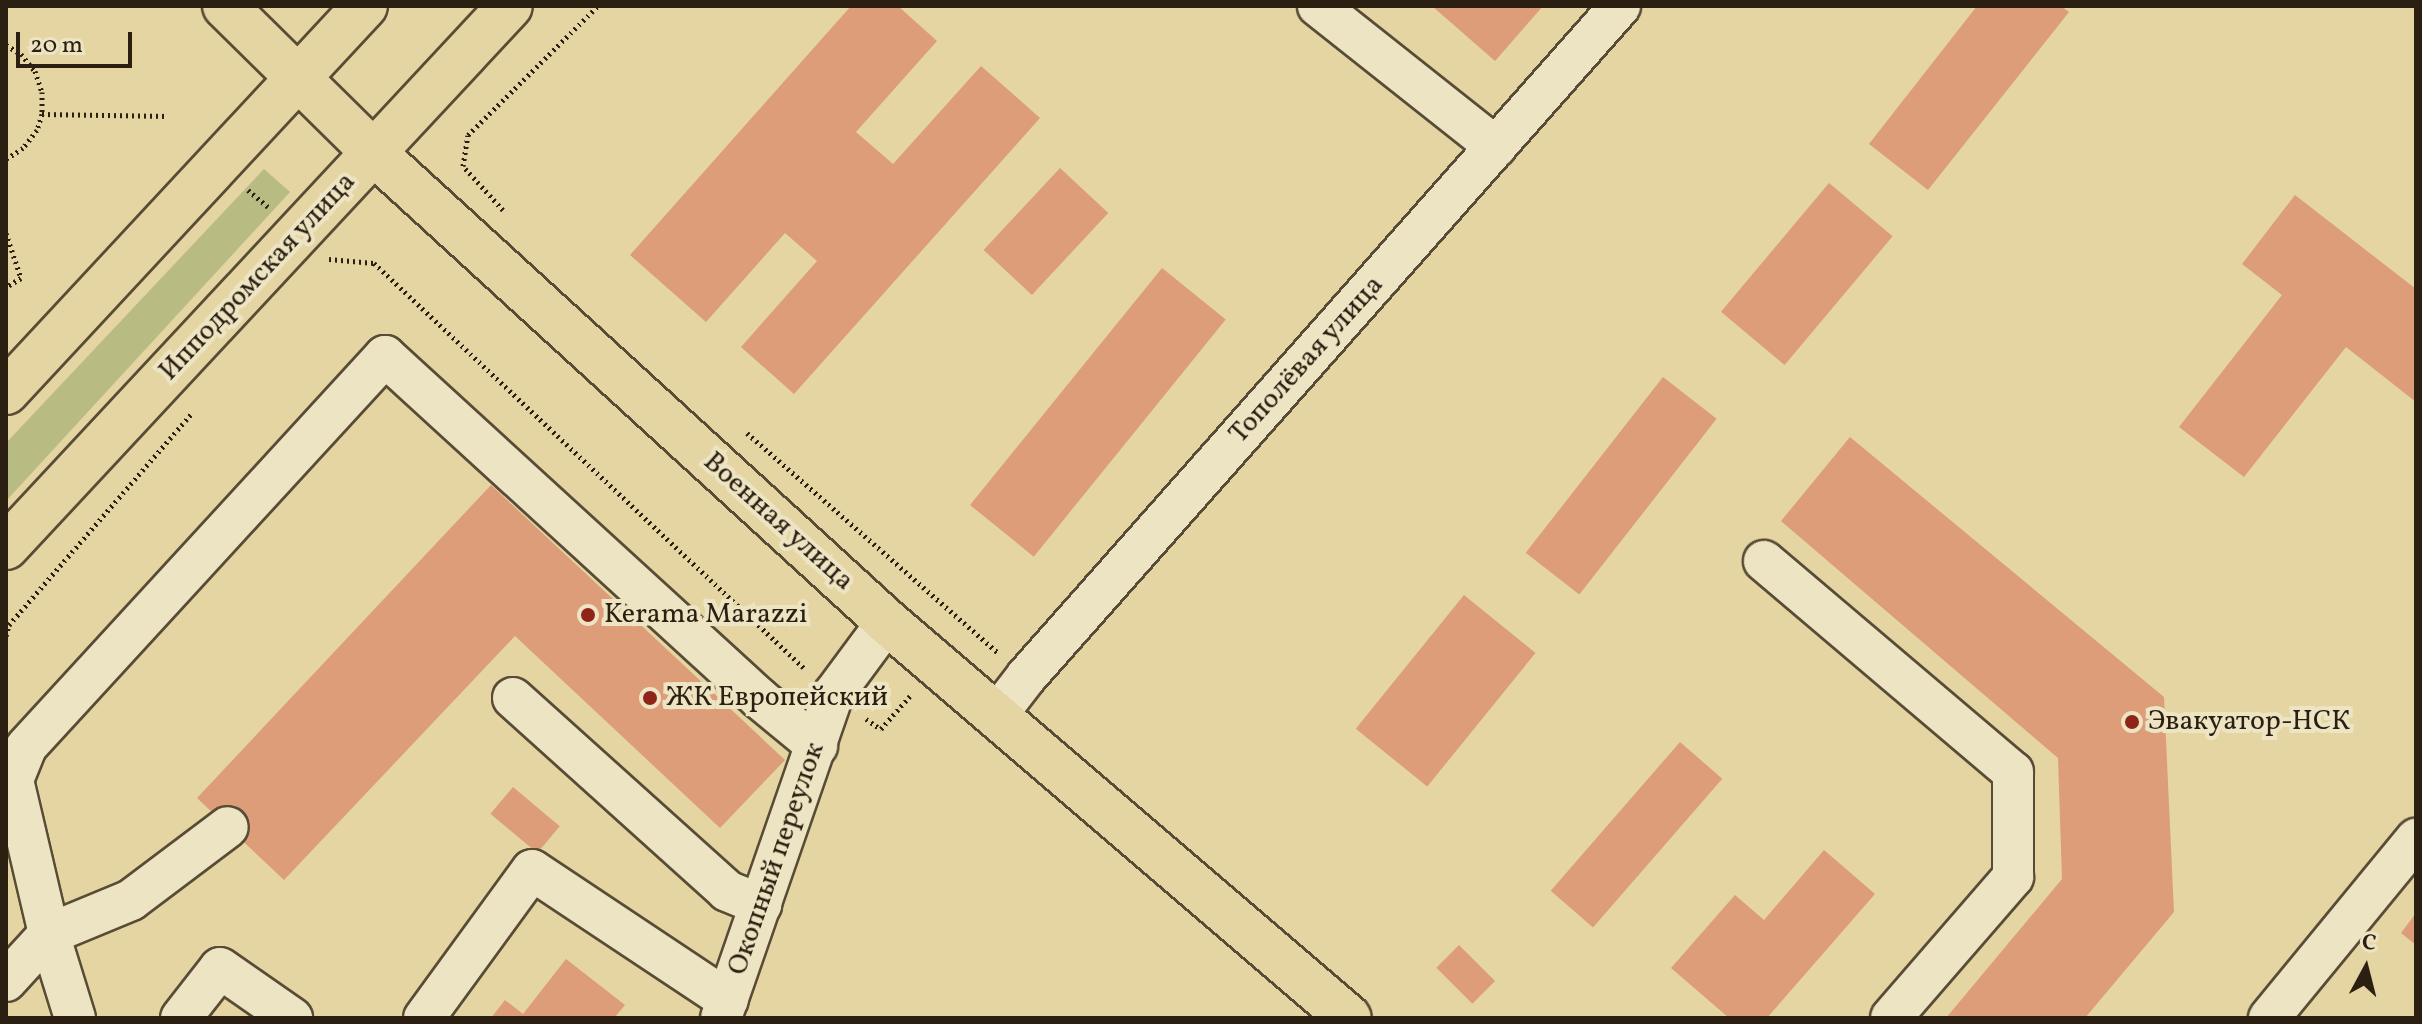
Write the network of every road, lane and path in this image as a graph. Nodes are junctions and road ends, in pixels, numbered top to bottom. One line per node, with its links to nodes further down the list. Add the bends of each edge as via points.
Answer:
1 (225, 6): 8 (main road, Военная улица)
2 (365, 6): 8 (main road)
3 (510, 6): 12 (main road, Ипподромская улица)
4 (598, 6): 16 (path, via 468,135 463,166)
5 (1318, 6): 11 (street)
6 (1620, 6): 11 (street, Тополёвая улица)
7 (6, 45): 9 (path, via 35,71)
8 (299, 77): 12 (main road, Военная улица); 19 (main road)
9 (42, 114): 10 (path); 13 (path, via 23,148)
10 (168, 116)
11 (1496, 147): 24 (street, Тополёвая улица)
12 (374, 153): 21 (main road, Ипподромская улица); 23 (main road, Военная улица)
13 (6, 159)
14 (245, 187): 15 (path)
15 (272, 212)
16 (514, 222)
17 (6, 233): 18 (path, via 21,278)
18 (6, 287)
19 (6, 392)
20 (745, 431): 24 (path)
21 (6, 547)
22 (1764, 561): 40 (street, via 2013,772 2013,877)
23 (887, 622): 26 (main road, Военная улица); 27 (street, Окопный переулок, via 833,695)
24 (1026, 677): 26 (street, Тополёвая улица)
25 (513, 698): 31 (street, via 727,891)
26 (996, 716): 39 (main road, Военная улица)
27 (817, 746): 28 (street, via 385,356 26,747); 31 (street, Окопный переулок)
28 (9, 776): 32 (street)
29 (228, 827): 32 (street, via 131,900)
30 (2416, 839): 41 (street)
31 (761, 905): 34 (street, Окопный переулок)
32 (49, 934): 33 (street); 35 (street)
33 (6, 981)
34 (724, 1009): 38 (street, via 532,870)
35 (75, 1018)
36 (181, 1018): 37 (street, via 220,968)
37 (292, 1018)
38 (424, 1018)
39 (1349, 1018)
40 (1891, 1018)
41 (2269, 1018)

